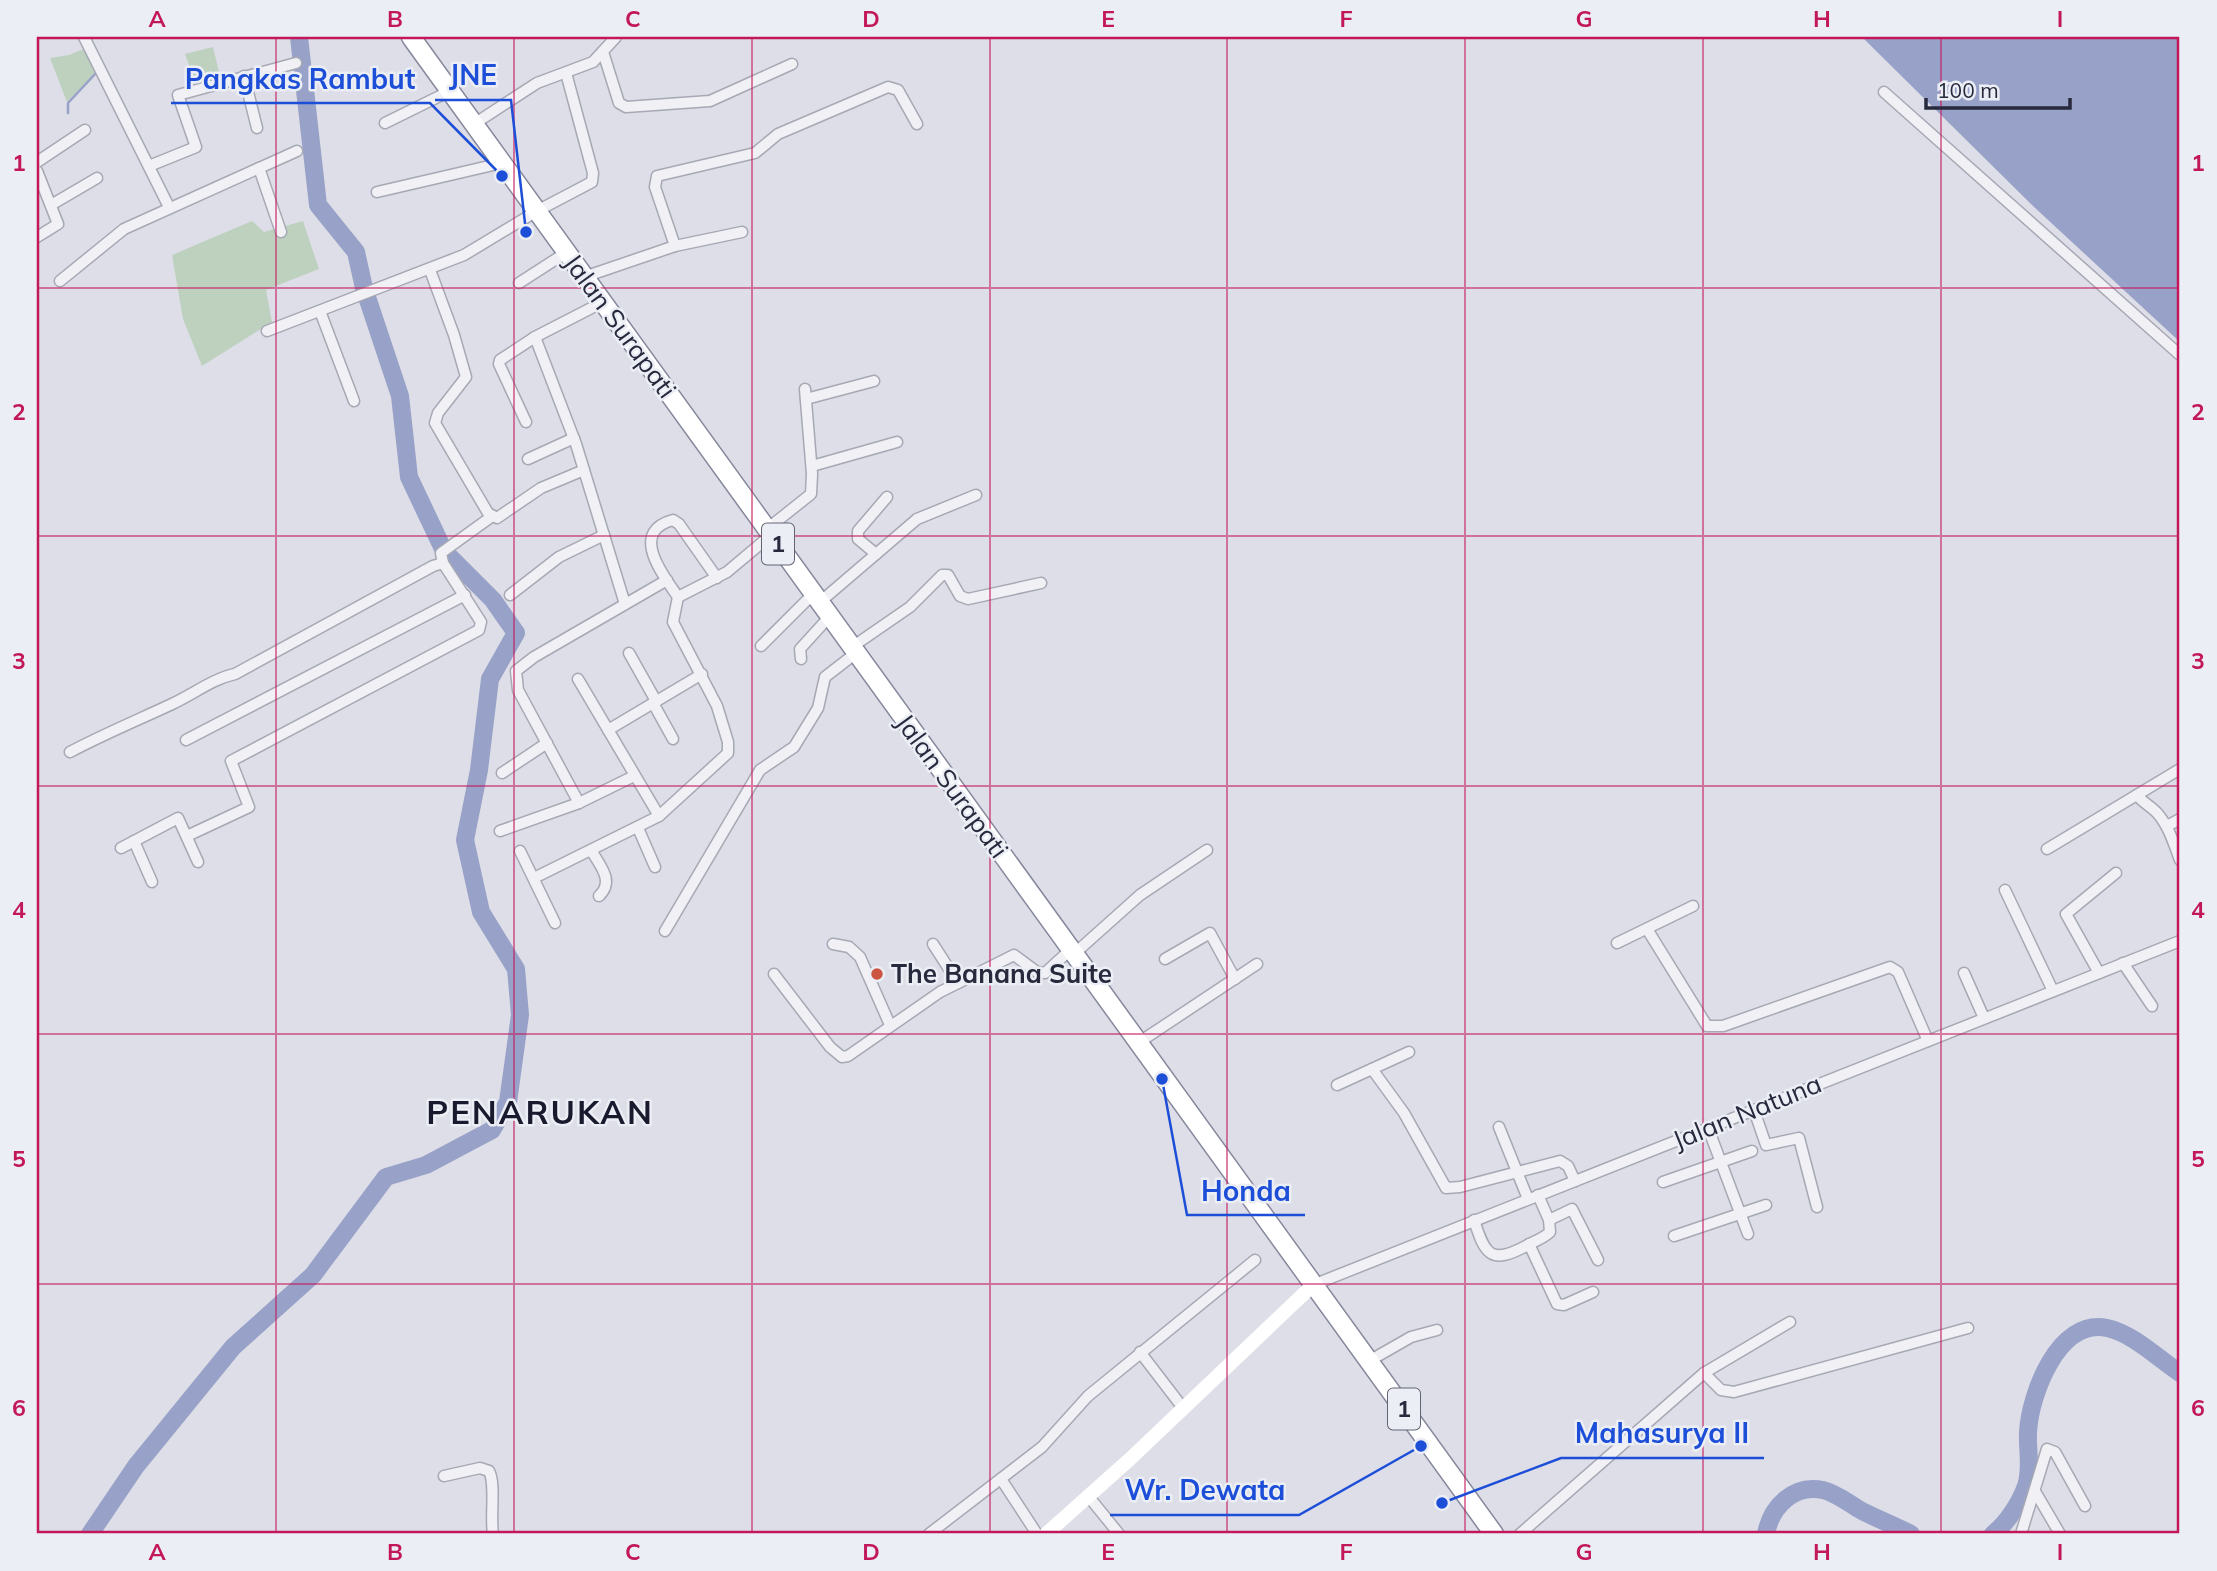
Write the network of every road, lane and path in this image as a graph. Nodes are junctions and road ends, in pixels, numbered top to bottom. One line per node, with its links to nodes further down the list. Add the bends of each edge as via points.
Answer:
1 (84, 37): 19 (street)
2 (411, 37): 9 (highway, Jalan Surapati / 1)
3 (616, 37): 4 (street)
4 (603, 52): 6 (street, via 619,103 626,107 710,101); 7 (street, via 593,62)
5 (296, 63): 8 (street)
6 (792, 64)
7 (566, 72): 12 (street, via 537,83); 26 (street, via 594,178)
8 (244, 76): 14 (street); 19 (street, via 178,95 196,147)
9 (450, 91): 11 (street); 12 (highway, Jalan Surapati / 1)
10 (1884, 92): 40 (street)
11 (385, 123)
12 (474, 124): 18 (highway, Jalan Surapati / 1)
13 (917, 124): 30 (street, via 898,90 888,87 778,134 760,152 657,176 655,187)
14 (257, 128)
15 (85, 130): 17 (street)
16 (297, 151): 20 (street)
17 (37, 162)
18 (502, 163): 23 (street); 26 (highway, Jalan Surapati / 1)
19 (149, 166): 25 (street)
20 (259, 168): 25 (street); 27 (street)
21 (37, 171): 24 (street)
22 (97, 178): 24 (street)
23 (377, 192)
24 (51, 205): 29 (street, via 57,226)
25 (169, 207): 34 (street, via 124,229)
26 (537, 211): 31 (highway, Jalan Surapati / 1); 32 (street)
27 (281, 232)
28 (742, 232): 30 (street)
29 (37, 237)
30 (675, 246): 33 (street)
31 (567, 252): 33 (highway, Jalan Surapati / 1); 35 (street)
32 (430, 270): 37 (street); 51 (street, via 466,377 435,423)
33 (584, 277): 36 (highway, Jalan Surapati / 1)
34 (60, 281)
35 (519, 283)
36 (603, 302): 39 (street); 52 (highway, Jalan Surapati / 1)
37 (320, 311): 38 (street); 42 (street)
38 (267, 331)
39 (535, 337): 43 (street, via 499,362); 44 (street)
40 (2180, 355)
41 (874, 381): 47 (street, via 805,394)
42 (354, 401)
43 (526, 422)
44 (573, 438): 46 (street); 48 (street)
45 (897, 442): 47 (street)
46 (528, 459)
47 (812, 466): 52 (street, via 811,494)
48 (584, 470): 51 (street, via 541,488 497,518); 53 (street)
49 (976, 495): 54 (street, via 917,519)
50 (887, 497): 54 (street, via 858,531 858,539)
51 (491, 517): 55 (street)
52 (769, 532): 56 (street); 63 (highway, Jalan Surapati / 1)
53 (604, 535): 60 (street, via 559,557); 62 (street)
54 (876, 554): 63 (street)
55 (442, 558): 59 (street); 75 (street, via 235,674 219,677 129,726)
56 (717, 578): 57 (street, via 673,520 657,531 651,543 652,556); 61 (street)
57 (667, 580): 61 (street); 62 (street)
58 (1041, 583): 65 (street, via 968,599 960,596 948,575 942,575 910,607)
59 (465, 595): 72 (street); 86 (street, via 481,622 479,630 231,761 249,807)
60 (510, 595)
61 (678, 597): 68 (street, via 673,622)
62 (625, 604): 74 (street, via 516,671 518,690)
63 (821, 604): 64 (street); 65 (highway, Jalan Surapati / 1); 67 (street, via 800,649)
64 (761, 646)
65 (854, 650): 104 (street, via 825,677 818,708 794,747 760,770); 109 (highway, Jalan Surapati / 1)
66 (629, 653): 70 (street)
67 (801, 659)
68 (702, 674): 70 (street); 81 (street, via 723,723 728,751)
69 (578, 679): 71 (street)
70 (654, 702): 71 (street); 73 (street)
71 (608, 730): 78 (street)
72 (186, 740)
73 (673, 740)
74 (547, 743): 77 (street); 80 (street)
75 (69, 752)
76 (2180, 769): 79 (street)
77 (502, 773)
78 (634, 776): 80 (street); 81 (street)
79 (2137, 795): 83 (street); 89 (street)
80 (579, 803): 85 (street)
81 (659, 816): 84 (street)
82 (2180, 819): 83 (street)
83 (2166, 826): 93 (street)
84 (639, 828): 90 (street); 95 (street)
85 (500, 831)
86 (187, 836): 87 (street, via 178,818); 94 (street)
87 (134, 841): 88 (street); 98 (street)
88 (121, 848)
89 (2047, 849)
90 (591, 850): 97 (street); 100 (street, via 608,881)
91 (1207, 850): 109 (street, via 1140,895)
92 (520, 851): 97 (street)
93 (2180, 860)
94 (198, 862)
95 (655, 867)
96 (2116, 873): 114 (street, via 2066,914)
97 (534, 878): 102 (street)
98 (152, 882)
99 (2005, 890): 118 (street)
100 (599, 896)
101 (1693, 906): 103 (street)
102 (555, 923)
103 (1647, 929): 106 (street); 122 (street, via 1707,1026 1723,1026 1890,967 1898,972)
104 (665, 931)
105 (2180, 940): 111 (street, Jalan Natuna)
106 (1617, 943)
107 (833, 944): 121 (street, via 849,947 860,957)
108 (933, 944): 117 (street)
109 (1072, 952): 117 (street, via 1045,973 1011,955); 123 (highway, Jalan Surapati / 1)
110 (1165, 959): 116 (street, via 1210,933)
111 (2123, 963): 114 (street, Jalan Natuna); 119 (street)
112 (1257, 964): 116 (street)
113 (1964, 973): 120 (street)
114 (2099, 973): 118 (street, Jalan Natuna)
115 (774, 974): 121 (street, via 837,1055 848,1056)
116 (1235, 979): 123 (street)
117 (958, 983): 121 (street)
118 (2053, 991): 120 (street, Jalan Natuna)
119 (2152, 1006)
120 (1984, 1018): 122 (street, Jalan Natuna)
121 (890, 1025)
122 (1928, 1041): 127 (street, Jalan Natuna)
123 (1138, 1043): 146 (highway, Jalan Surapati / 1)
124 (1409, 1052): 125 (street)
125 (1372, 1069): 126 (street); 132 (street, via 1404,1113 1443,1186 1451,1189)
126 (1336, 1085)
127 (1754, 1110): 129 (street, Jalan Natuna); 137 (street, via 1766,1145 1800,1138)
128 (1499, 1127): 132 (street)
129 (1708, 1128): 131 (street); 133 (street, Jalan Natuna)
130 (1752, 1151): 131 (street)
131 (1719, 1162): 134 (street); 138 (street)
132 (1518, 1170): 133 (street, via 1560,1161); 135 (street)
133 (1575, 1181): 135 (street, Jalan Natuna)
134 (1663, 1182)
135 (1533, 1197): 139 (street, Jalan Natuna); 140 (street)
136 (1766, 1205): 138 (street)
137 (1817, 1207)
138 (1740, 1213): 141 (street); 142 (street)
139 (1474, 1220): 143 (street, via 1481,1243 1491,1255 1507,1257); 146 (street, Jalan Natuna)
140 (1549, 1220): 143 (street, via 1547,1236); 145 (street, via 1572,1209)
141 (1748, 1234)
142 (1674, 1236)
143 (1529, 1244): 147 (street, via 1557,1304)
144 (1255, 1260): 151 (street)
145 (1598, 1260)
146 (1313, 1285): 152 (highway, Jalan Surapati / 1); 154 (main road)
147 (1593, 1292)
148 (1790, 1322): 153 (street)
149 (1968, 1328): 153 (street, via 1734,1392 1721,1390)
150 (1437, 1331): 152 (street, via 1411,1337)
151 (1140, 1352): 154 (street); 156 (street, via 1088,1396 1042,1447)
152 (1368, 1361): 165 (highway, Jalan Surapati / 1)
153 (1704, 1373): 166 (street)
154 (1183, 1408): 158 (main road)
155 (444, 1476): 160 (street, via 480,1468 489,1471)
156 (1001, 1479): 161 (street); 162 (street)
157 (2036, 1493): 159 (street, via 2050,1448); 167 (street); 168 (street)
158 (1089, 1497): 163 (main road); 164 (street)
159 (2085, 1506)
160 (493, 1534)
161 (929, 1534)
162 (1037, 1534)
163 (1046, 1534)
164 (1119, 1534)
165 (1494, 1534)
166 (1520, 1534)
167 (2021, 1534)
168 (2060, 1534)

